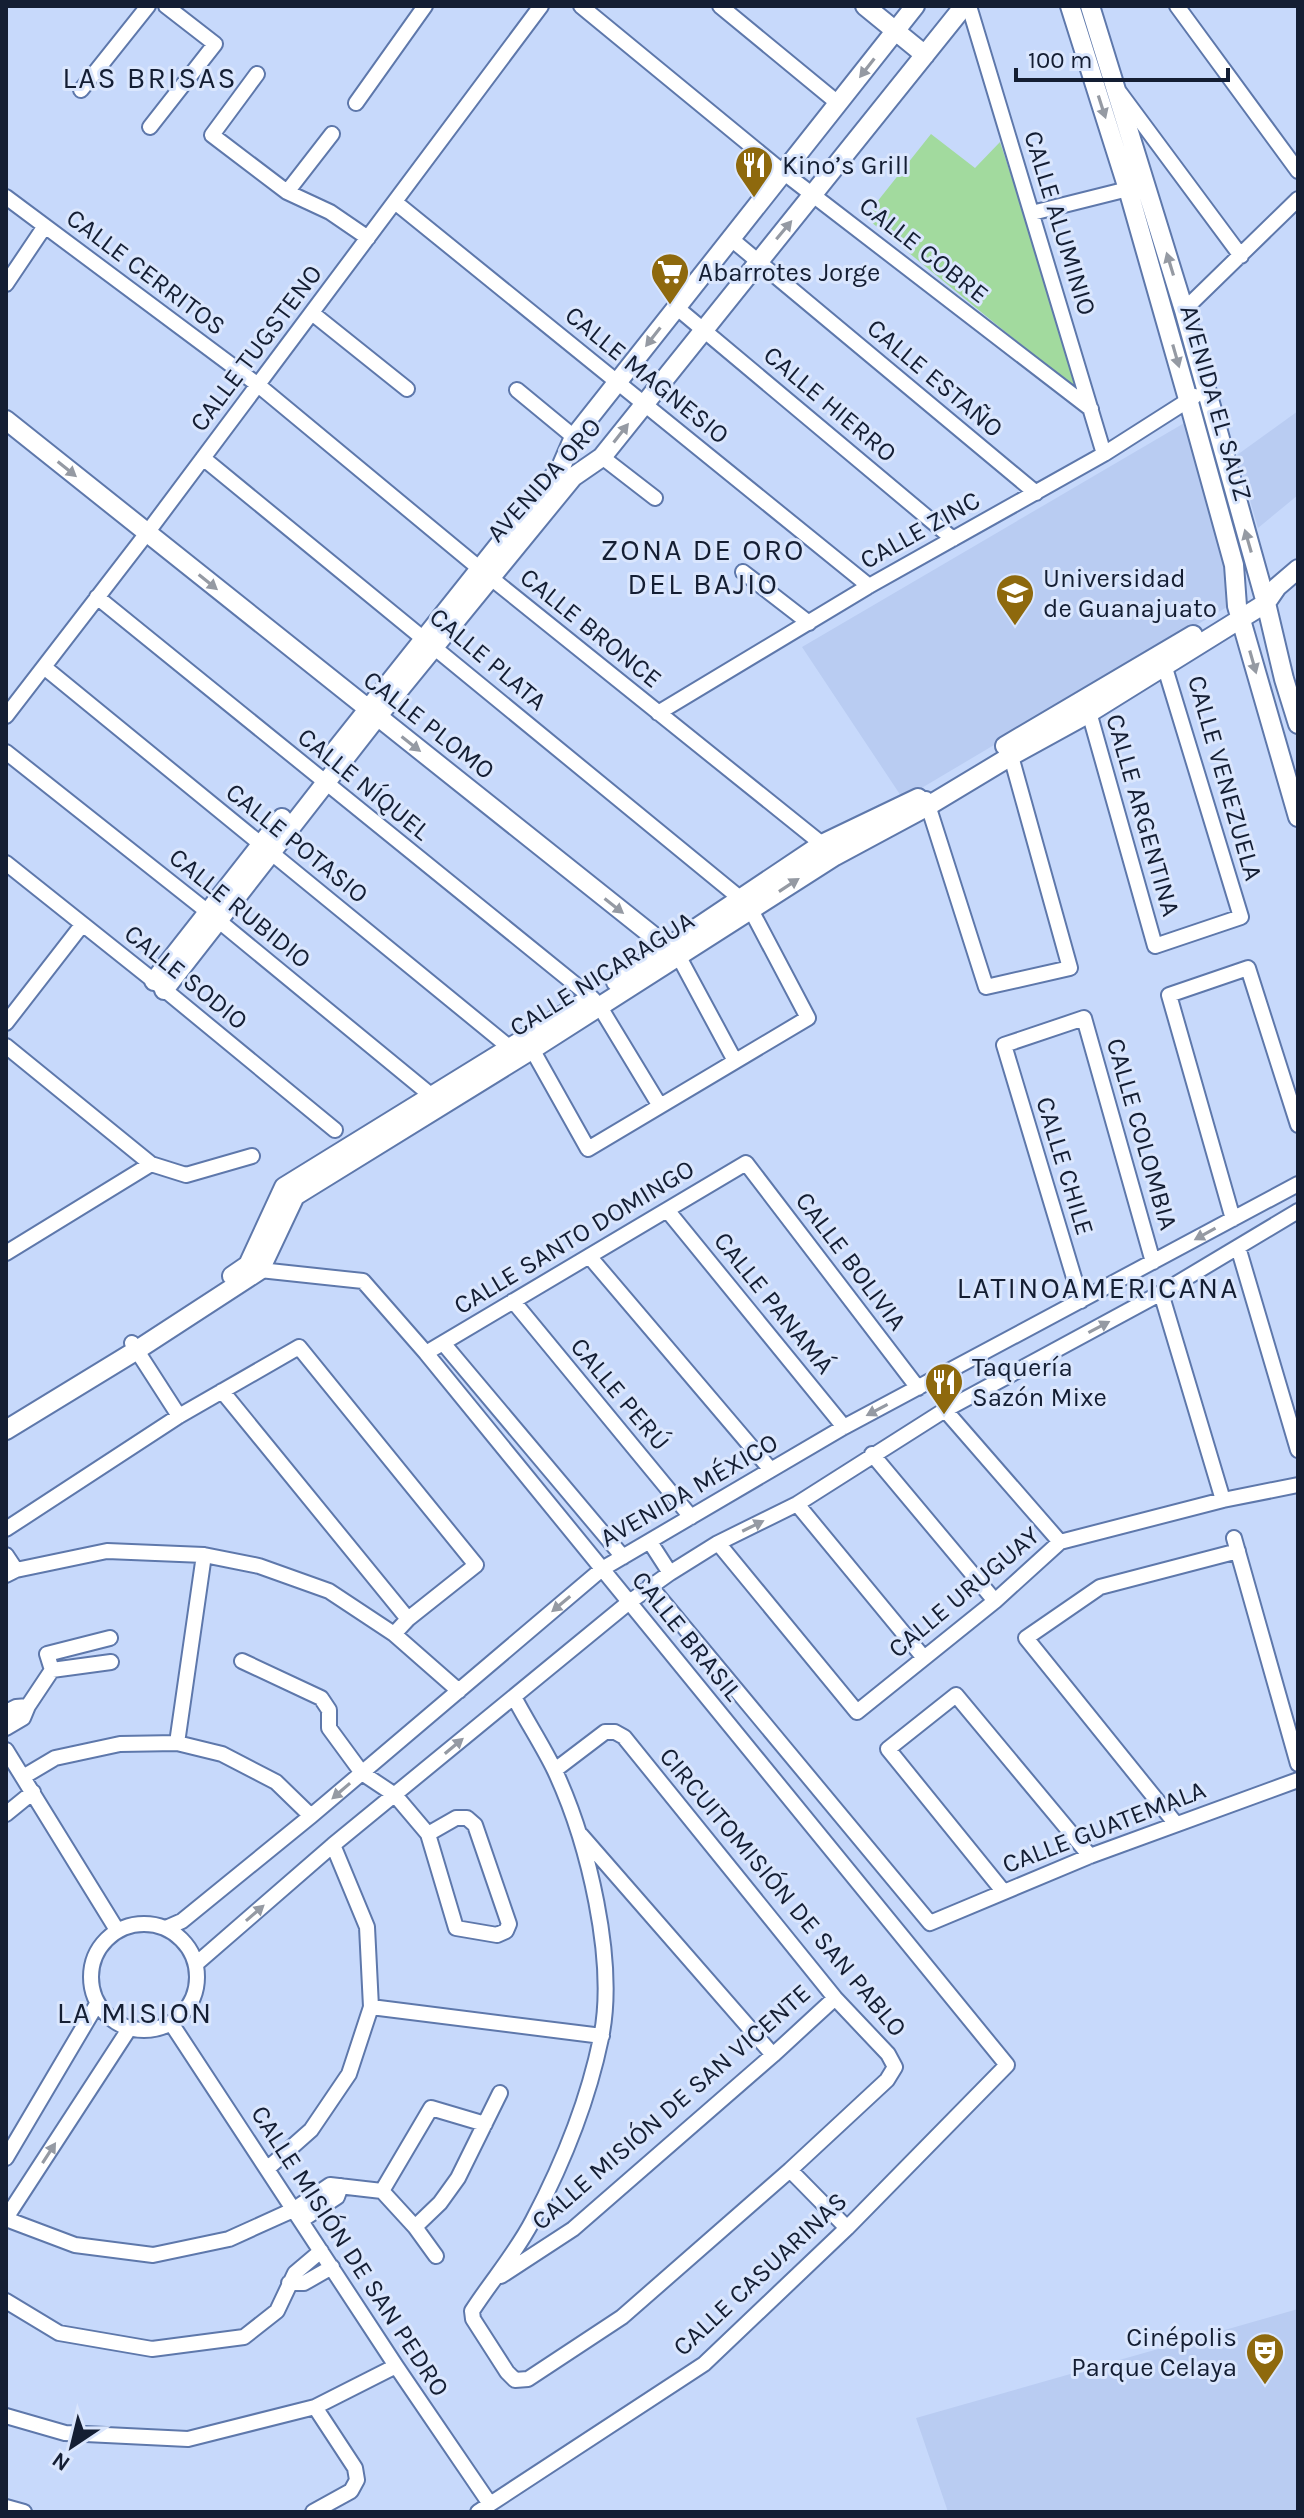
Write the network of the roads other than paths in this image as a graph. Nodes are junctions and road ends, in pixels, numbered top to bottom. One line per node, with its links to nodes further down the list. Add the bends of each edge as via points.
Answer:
1 (148, 6): 17 (street)
2 (166, 6): 20 (street, via 215,44)
3 (425, 6): 18 (street)
4 (541, 6): 29 (street, CALLE TUGSTENO)
5 (581, 6): 23 (street, CALLE COBRE)
6 (720, 6): 19 (street)
7 (865, 6): 13 (main road)
8 (915, 6): 13 (main road, AVENIDA ORO)
9 (966, 6): 14 (main road, AVENIDA ORO); 30 (street, CALLE ALUMINIO)
10 (1070, 6): 24 (main road, AVENIDA EL SAUZ, one-way to 24)
11 (1090, 6): 16 (main road, AVENIDA EL SAUZ)
12 (1177, 6): 22 (street)
13 (896, 31): 14 (main road); 19 (main road, AVENIDA ORO, one-way to 19)
14 (925, 55): 26 (main road, AVENIDA ORO)
15 (257, 74): 25 (street, via 212,135)
16 (1113, 84): 34 (street); 38 (main road, AVENIDA EL SAUZ, one-way to 16)
17 (81, 90)
18 (356, 103)
19 (839, 104): 23 (main road, AVENIDA ORO)
20 (150, 127)
21 (332, 134): 25 (street)
22 (1298, 171)
23 (783, 172): 26 (street, CALLE COBRE); 33 (main road, AVENIDA ORO)
24 (1128, 189): 30 (street); 46 (main road, AVENIDA EL SAUZ, one-way to 46)
25 (287, 192): 32 (street)
26 (813, 195): 35 (main road, AVENIDA ORO, one-way to 26); 48 (street, CALLE COBRE)
27 (6, 197): 31 (street, CALLE CERRITOS)
28 (1298, 199): 34 (street)
29 (395, 202): 32 (street, CALLE TUGSTENO); 41 (street, CALLE MAGNESIO)
30 (1032, 213): 48 (street, CALLE ALUMINIO)
31 (45, 226): 36 (street); 42 (street, CALLE CERRITOS)
32 (368, 238): 39 (street, CALLE TUGSTENO)
33 (730, 238): 35 (street, CALLE ESTAÑO); 37 (main road, AVENIDA ORO)
34 (1241, 256): 38 (street)
35 (758, 262): 40 (main road, AVENIDA ORO); 54 (street, CALLE ESTAÑO)
36 (6, 284)
37 (676, 307): 40 (street, CALLE HIERRO); 41 (main road, AVENIDA ORO, one-way to 41)
38 (1184, 310): 45 (main road, AVENIDA EL SAUZ)
39 (312, 313): 42 (street, CALLE TUGSTENO); 43 (street)
40 (703, 329): 47 (main road, AVENIDA ORO); 57 (street, CALLE HIERRO)
41 (618, 382): 47 (street, CALLE MAGNESIO); 50 (main road, AVENIDA ORO)
42 (258, 385): 53 (street, CALLE TUGSTENO); 60 (street, CALLE BRONCE)
43 (407, 389)
44 (517, 390): 50 (street)
45 (1206, 390): 46 (street, CALLE ZINC); 62 (main road, AVENIDA EL SAUZ, one-way to 45)
46 (1188, 399): 51 (street, CALLE ZINC); 64 (main road, AVENIDA EL SAUZ, via 1234,565)
47 (645, 403): 52 (main road, AVENIDA ORO, one-way to 47); 61 (street, CALLE MAGNESIO)
48 (1091, 409): 51 (street, CALLE ALUMINIO)
49 (8, 425): 56 (main road, CALLE PLOMO, one-way to 56)
50 (574, 437): 60 (main road, AVENIDA ORO, via 561,467)
51 (1104, 454): 54 (street, CALLE ZINC)
52 (602, 457): 55 (street); 60 (main road, AVENIDA ORO, via 573,477)
53 (203, 458): 56 (street, CALLE TUGSTENO); 66 (street, CALLE PLATA)
54 (1036, 493): 57 (street, CALLE ZINC)
55 (655, 498)
56 (147, 533): 63 (street, CALLE TUGSTENO); 70 (main road, CALLE PLOMO, one-way to 70)
57 (953, 539): 61 (street, CALLE ZINC)
58 (1298, 569): 62 (main road, CALLE NICARAGUA)
59 (743, 572): 65 (street)
60 (485, 573): 66 (main road, AVENIDA ORO); 71 (street, CALLE BRONCE)
61 (869, 586): 65 (street, CALLE ZINC)
62 (1269, 593): 64 (main road, CALLE NICARAGUA); 73 (main road, AVENIDA EL SAUZ)
63 (97, 597): 68 (street, CALLE TUGSTENO); 77 (street, CALLE NÍQUEL)
64 (1239, 612): 67 (main road, CALLE NICARAGUA); 76 (main road, AVENIDA EL SAUZ, one-way to 76)
65 (809, 623): 71 (street, CALLE ZINC)
66 (430, 642): 70 (main road, AVENIDA ORO); 83 (street, CALLE PLATA)
67 (1163, 660): 69 (main road, CALLE NICARAGUA); 86 (street, CALLE VENEZUELA, via 1241,917)
68 (44, 667): 72 (street, CALLE TUGSTENO); 81 (street, CALLE POTASIO)
69 (1087, 705): 74 (main road, CALLE NICARAGUA); 86 (street, CALLE ARGENTINA)
70 (372, 713): 77 (main road, AVENIDA ORO); 87 (main road, CALLE PLOMO, one-way to 87)
71 (658, 713): 80 (street, CALLE BRONCE)
72 (6, 716)
73 (1298, 724)
74 (1009, 750): 78 (main road, CALLE NICARAGUA); 78 (street, via 1070,968 986,987)
75 (6, 752): 84 (street, CALLE RUBIDIO)
76 (1291, 769): 79 (main road, AVENIDA EL SAUZ)
77 (320, 780): 81 (main road, AVENIDA ORO); 89 (street, CALLE NÍQUEL)
78 (927, 800): 80 (main road, CALLE NICARAGUA); 83 (main road, CALLE NICARAGUA, one-way to 78)
79 (1298, 817)
80 (822, 844): 83 (main road, CALLE NICARAGUA)
81 (266, 850): 84 (main road, AVENIDA ORO); 93 (street, CALLE POTASIO)
82 (6, 863): 85 (street, CALLE SODIO)
83 (746, 904): 87 (main road, CALLE NICARAGUA); 94 (street, via 808,1018)
84 (213, 916): 88 (main road, AVENIDA ORO); 95 (street, CALLE RUBIDIO)
85 (82, 925): 88 (street, CALLE SODIO); 90 (street)
86 (1155, 946)
87 (674, 953): 89 (main road, CALLE NICARAGUA); 94 (street)
88 (159, 985): 98 (street, CALLE SODIO)
89 (596, 1002): 93 (main road, CALLE NICARAGUA); 96 (street)
90 (6, 1023)
91 (1004, 1045): 109 (street, CALLE COLOMBIA, via 1084,1018); 113 (street, CALLE CHILE)
92 (6, 1046): 101 (street)
93 (521, 1048): 95 (main road, CALLE NICARAGUA); 96 (street, via 588,1149)
94 (735, 1061): 96 (street)
95 (438, 1100): 110 (main road, CALLE NICARAGUA, via 284,1187)
96 (660, 1106)
97 (1298, 1125): 105 (street, via 1248,968 1169,995)
98 (335, 1130)
99 (252, 1156): 101 (street, via 186,1175)
100 (746, 1163): 103 (street, CALLE SANTO DOMINGO); 117 (street, CALLE BOLIVIA)
101 (151, 1164): 107 (street)
102 (1298, 1184): 105 (street, AVENIDA MÉXICO)
103 (667, 1210): 108 (street, CALLE SANTO DOMINGO); 122 (street, CALLE PANAMÁ)
104 (1298, 1211): 106 (street)
105 (1233, 1219): 109 (street, AVENIDA MÉXICO, one-way to 109)
106 (1238, 1247): 111 (street); 124 (street)
107 (6, 1253)
108 (589, 1256): 112 (street, CALLE SANTO DOMINGO); 126 (street)
109 (1153, 1262): 113 (street, AVENIDA MÉXICO)
110 (254, 1268): 115 (main road); 116 (street, CALLE BRASIL, via 363,1281)
111 (1161, 1293): 119 (street, one-way to 111); 128 (street)
112 (513, 1301): 114 (street, CALLE SANTO DOMINGO); 130 (street, CALLE PERÚ)
113 (1081, 1301): 117 (street, AVENIDA MÉXICO)
114 (443, 1343): 116 (street, CALLE SANTO DOMINGO); 137 (street)
115 (135, 1347): 120 (street); 121 (main road); 123 (main road)
116 (426, 1353): 138 (street, CALLE BRASIL)
117 (918, 1388): 122 (street, AVENIDA MÉXICO, one-way to 122)
118 (222, 1391): 120 (street); 144 (street); 144 (street, via 299,1347 476,1565)
119 (945, 1410): 125 (street); 133 (street)
120 (179, 1416): 131 (street)
121 (6, 1418)
122 (844, 1427): 126 (street, AVENIDA MÉXICO)
123 (6, 1430)
124 (1298, 1450)
125 (872, 1454): 129 (street); 142 (street)
126 (771, 1470): 130 (street, AVENIDA MÉXICO)
127 (1298, 1485): 128 (street, CALLE URUGUAY)
128 (1223, 1500): 133 (street, CALLE URUGUAY)
129 (797, 1504): 134 (street, one-way to 129); 146 (street)
130 (691, 1517): 132 (street, AVENIDA MÉXICO)
131 (6, 1529)
132 (650, 1542): 137 (street, AVENIDA MÉXICO); 140 (street)
133 (1060, 1542): 142 (street, CALLE URUGUAY)
134 (718, 1543): 140 (street); 146 (street, CALLE URUGUAY, via 857,1712)
135 (6, 1555): 139 (street)
136 (204, 1555): 139 (street, via 107,1551); 145 (street, via 259,1566 329,1591); 154 (street)
137 (623, 1557): 138 (street, AVENIDA MÉXICO)
138 (602, 1569): 143 (street, CALLE BRASIL); 149 (street, AVENIDA MÉXICO, one-way to 149)
139 (11, 1573)
140 (670, 1573): 141 (street)
141 (650, 1586): 143 (street); 170 (street, CALLE GUATEMALA, via 930,1923)
142 (995, 1601): 146 (street, CALLE URUGUAY)
143 (628, 1603): 150 (street); 181 (street, CALLE BRASIL)
144 (408, 1619): 145 (street)
145 (394, 1634): 149 (street)
146 (924, 1658)
147 (242, 1661): 158 (street, via 321,1698 329,1710 329,1728)
148 (52, 1670): 148 (street, via 47,1654 106,1639 109,1663); 151 (street)
149 (459, 1691): 158 (street, AVENIDA MÉXICO)
150 (514, 1697): 157 (street); 162 (street, one-way to 150)
151 (28, 1706): 152 (street); 153 (street, via 23,1718)
152 (6, 1712)
153 (6, 1728)
154 (177, 1743): 159 (street, via 120,1744 55,1758); 164 (street, via 222,1754 276,1782)
155 (6, 1750): 159 (street)
156 (1298, 1764): 165 (street, via 1236,1545 1100,1587 1026,1638)
157 (555, 1770): 166 (street); 174 (street, CIRCUITOMISIÓN DE SAN PABLO, via 605,1732 624,1737)
158 (362, 1773): 162 (street); 164 (street, AVENIDA MÉXICO, one-way to 164)
159 (23, 1777): 161 (street)
160 (1298, 1780): 165 (street, CALLE GUATEMALA)
161 (33, 1792): 163 (street); 172 (street)
162 (395, 1795): 167 (street); 168 (street)
163 (6, 1814)
164 (311, 1816): 171 (street, AVENIDA MÉXICO, via 182,1921)
165 (1176, 1824): 169 (street, CALLE GUATEMALA)
166 (579, 1833): 179 (street, via 598,1910 605,1985); 180 (street)
167 (428, 1834): 167 (street, via 456,1818 475,1825 509,1924 506,1931 497,1935 456,1928)
168 (333, 1845): 173 (street, one-way to 168); 176 (street, via 367,1927)
169 (1090, 1856): 170 (street, CALLE GUATEMALA); 170 (street, via 956,1695 888,1749)
170 (1003, 1891)
171 (166, 1928): 172 (street, via 138,1923); 173 (street, via 185,1942)
172 (117, 1930): 175 (street, via 101,1944 90,1973)
173 (196, 1964): 177 (street, via 197,1986 190,2005)
174 (835, 1998): 180 (street, CALLE MISIÓN DE SAN VICENTE); 186 (street, CIRCUITOMISIÓN DE SAN PABLO, via 895,2067)
175 (97, 2004): 178 (street); 184 (street)
176 (371, 2007): 179 (street); 185 (street, via 349,2074 311,2130)
177 (171, 2023): 178 (street); 185 (street, CALLE MISIÓN DE SAN PEDRO)
178 (129, 2029): 189 (street, one-way to 178)
179 (602, 2036): 195 (street, via 578,2120 533,2221)
180 (773, 2055): 195 (street, CALLE MISIÓN DE SAN VICENTE, via 573,2229)
181 (1007, 2065): 191 (street, CALLE CASUARINAS)
182 (500, 2093): 183 (street)
183 (485, 2124): 187 (street, via 431,2108); 190 (street, via 458,2178)
184 (9, 2149)
185 (267, 2169): 188 (street, CALLE MISIÓN DE SAN PEDRO)
186 (790, 2170): 191 (street); 195 (street, CIRCUITOMISIÓN DE SAN PABLO, via 622,2317 528,2379 515,2380 507,2372 473,2319 472,2311)
187 (382, 2191): 188 (street, via 330,2185); 190 (street)
188 (298, 2215): 189 (street, via 229,2239 153,2255 75,2245); 192 (street, CALLE MISIÓN DE SAN PEDRO)
189 (6, 2219)
190 (415, 2227): 193 (street)
191 (847, 2228): 202 (street, CALLE CASUARINAS, via 704,2364)
192 (321, 2251): 194 (street, CALLE MISIÓN DE SAN PEDRO); 196 (street)
193 (436, 2256)
194 (332, 2267): 196 (street, via 304,2283); 198 (street, CALLE MISIÓN DE SAN PEDRO)
195 (496, 2279)
196 (289, 2283): 197 (street, via 277,2311 244,2337 152,2349 59,2333)
197 (6, 2301)
198 (396, 2366): 199 (street); 202 (street, CALLE MISIÓN DE SAN PEDRO)
199 (315, 2407): 200 (street, via 188,2439 65,2433); 204 (street, via 355,2468 357,2480 351,2491)
200 (6, 2416)
201 (6, 2507): 203 (street)
202 (484, 2508)
203 (24, 2512)
204 (313, 2512)

